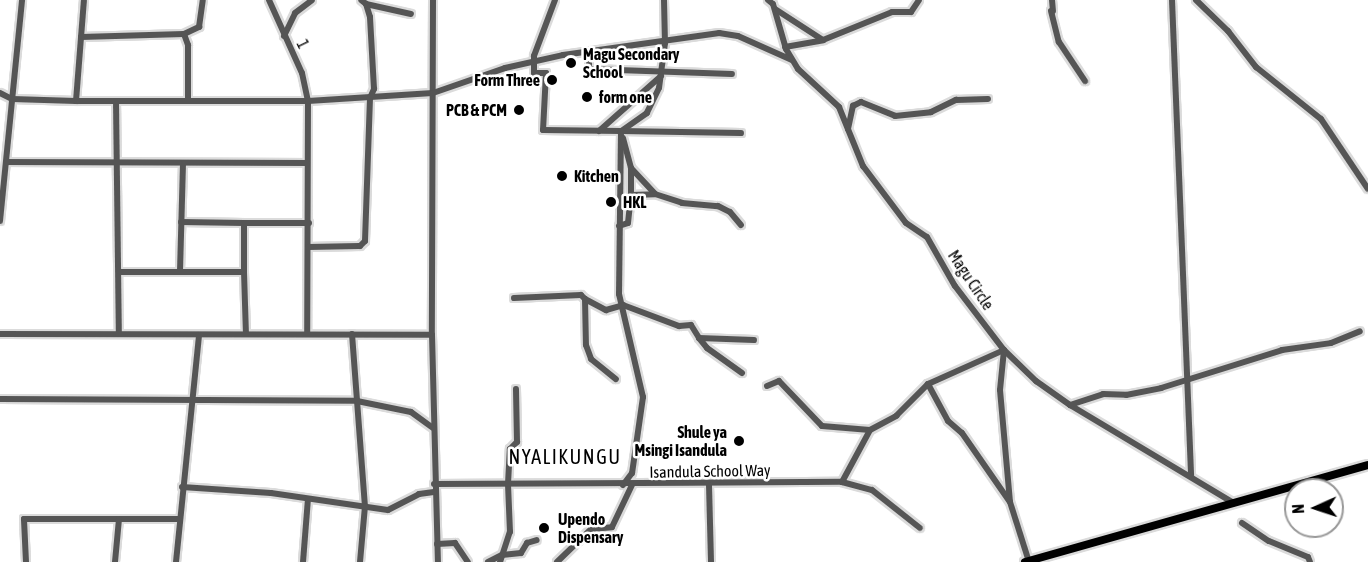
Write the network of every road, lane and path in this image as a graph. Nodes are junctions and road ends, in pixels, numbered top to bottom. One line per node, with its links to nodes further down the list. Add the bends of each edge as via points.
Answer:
1 (22, 0): 32 (street)
2 (84, 0): 19 (street)
3 (203, 0): 17 (street, via 200,27)
4 (268, 0): 18 (street, 1)
5 (312, 0): 18 (street, via 295,13)
6 (433, 0): 30 (street)
7 (555, 0): 25 (street)
8 (664, 0): 21 (street)
9 (768, 0): 15 (street, Magu Circle)
10 (920, 0): 20 (street, via 911,12 892,12)
11 (1052, 0): 28 (street, via 1059,42)
12 (1172, 0): 76 (street)
13 (1196, 0): 47 (street, via 1228,30 1256,67 1321,119)
14 (364, 2): 16 (street); 31 (street, via 374,89)
15 (774, 9): 20 (street); 22 (street, Magu Circle)
16 (411, 14)
17 (184, 34): 19 (street); 34 (street, via 188,45)
18 (284, 36): 37 (street, 1, via 302,73)
19 (81, 37): 35 (street)
20 (823, 40): 22 (street)
21 (665, 42): 23 (street); 24 (street, via 718,33 738,36); 26 (street)
22 (785, 46): 24 (street, Magu Circle)
23 (589, 53): 25 (street, via 563,55); 26 (street, via 589,69)
24 (792, 60): 38 (street, Magu Circle, via 839,107)
25 (534, 64): 30 (street, via 505,68); 39 (street, via 534,73 546,73 543,130)
26 (661, 74): 27 (street); 39 (street); 40 (street, via 647,113)
27 (732, 74)
28 (1085, 81)
29 (0, 93): 32 (street)
30 (433, 93): 31 (street); 70 (street)
31 (370, 98): 37 (street); 56 (street, via 365,241 360,246)
32 (12, 99): 35 (street); 42 (street)
33 (988, 99): 38 (street, via 956,100 931,112 895,116 861,102 853,106)
34 (188, 100): 36 (street); 37 (street)
35 (76, 101): 36 (street)
36 (116, 101): 44 (street)
37 (308, 101): 43 (street, 1)
38 (848, 129): 73 (street, Magu Circle, via 863,166 906,223 927,237 955,286)
39 (599, 131): 40 (street)
40 (621, 131): 41 (street); 46 (street); 55 (street)
41 (741, 133)
42 (6, 162): 44 (street); 50 (street)
43 (307, 163): 45 (street); 53 (street, 1)
44 (118, 164): 45 (street); 58 (street)
45 (183, 164): 51 (street)
46 (631, 168): 48 (street); 49 (street)
47 (1368, 189)
48 (655, 194): 49 (street); 54 (street, via 718,206 730,212)
49 (631, 195): 55 (street, via 628,223)
50 (0, 221)
51 (181, 222): 52 (street); 57 (street)
52 (244, 223): 53 (street); 59 (street)
53 (309, 223): 56 (street, 1)
54 (741, 225)
55 (619, 226): 62 (street, via 619,294)
56 (308, 247): 67 (street, 1)
57 (180, 271): 58 (street); 59 (street)
58 (120, 272): 64 (street)
59 (244, 272): 66 (street)
60 (514, 298): 61 (street, via 573,295)
61 (585, 299): 62 (street, via 606,310); 75 (street, via 586,345 591,359)
62 (623, 305): 71 (street, via 679,326 691,326); 91 (street, via 643,397 632,474)
63 (1360, 332): 76 (street)
64 (119, 333): 65 (street); 69 (street)
65 (0, 334)
66 (246, 334): 67 (street); 69 (street)
67 (307, 334): 68 (street)
68 (352, 334): 70 (street); 82 (street)
69 (199, 335): 81 (street)
70 (432, 335): 84 (street)
71 (699, 338): 72 (street); 74 (street)
72 (754, 340)
73 (1004, 350): 77 (street); 83 (street, Magu Circle, via 1036,381); 97 (street, via 1000,390)
74 (742, 373)
75 (616, 379)
76 (1187, 380): 83 (street, via 1126,395 1103,394); 87 (street)
77 (928, 384): 85 (street, via 896,416); 97 (street, via 948,421 962,433)
78 (767, 386): 85 (street, via 778,381 822,426)
79 (516, 389): 90 (street, via 517,442 510,449)
80 (0, 399): 81 (street)
81 (190, 399): 82 (street); 94 (street)
82 (357, 401): 84 (street, via 411,412); 99 (street)
83 (1070, 405): 87 (street, Magu Circle)
84 (433, 428): 89 (street)
85 (870, 430): 88 (street)
86 (1368, 465): 98 (main road)
87 (1191, 476): 98 (street, Magu Circle)
88 (842, 482): 93 (street, Isandula School Way); 103 (street, Isandula School Way, via 872,490)
89 (434, 484): 90 (street, Isandula School Way); 95 (street)
90 (508, 484): 91 (street, Isandula School Way); 106 (street, via 510,532)
91 (623, 485): 92 (street, Isandula School Way)
92 (632, 485): 93 (street, Isandula School Way); 115 (street, via 612,527 591,529)
93 (709, 485): 116 (street)
94 (183, 487): 96 (street); 101 (street)
95 (434, 492): 99 (street, via 388,510); 105 (street)
96 (308, 499): 99 (street); 110 (street)
97 (1010, 502): 117 (street)
98 (1234, 503): 117 (main road)
99 (365, 506): 111 (street)
100 (119, 519): 101 (street); 107 (street, via 24,519); 108 (street)
101 (180, 519): 109 (street)
102 (1242, 523): 118 (street, via 1269,541 1308,557)
103 (920, 528)
104 (537, 540): 106 (street, via 527,543 521,553)
105 (437, 544): 112 (street); 113 (street, via 455,543)
106 (501, 558): 114 (street)
107 (26, 562)
108 (115, 562)
109 (176, 562)
110 (303, 562)
111 (360, 562)
112 (438, 562)
113 (468, 562)
114 (488, 562)
115 (558, 562)
116 (711, 562)
117 (1028, 562)
118 (1310, 562)

